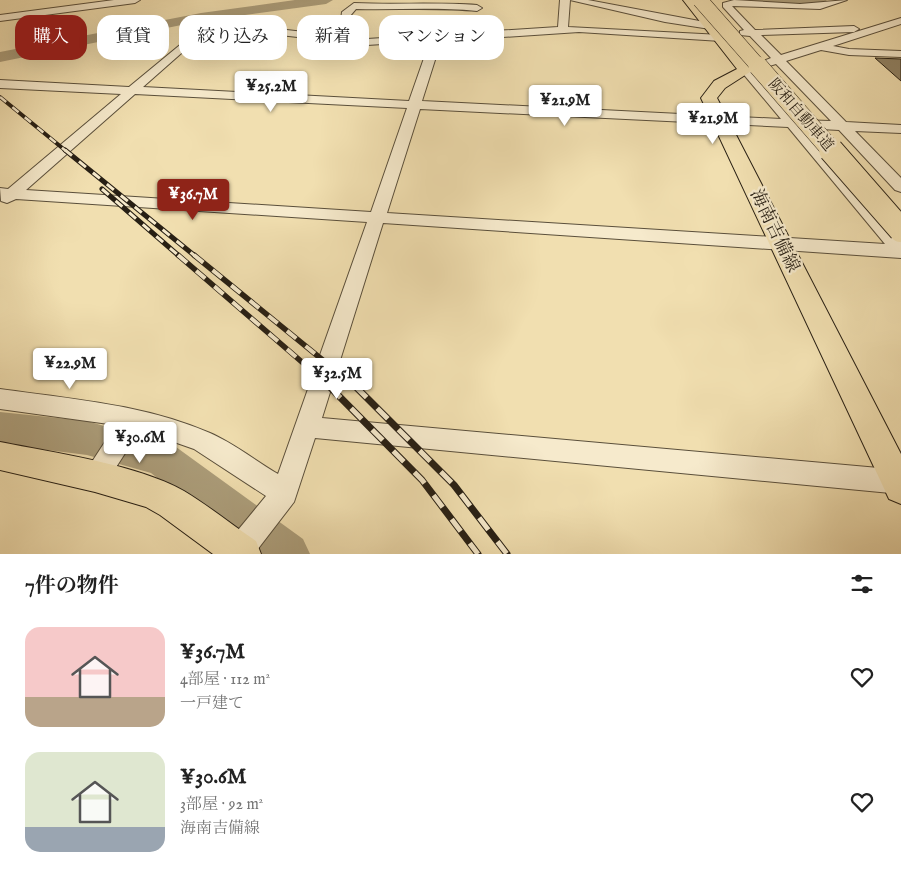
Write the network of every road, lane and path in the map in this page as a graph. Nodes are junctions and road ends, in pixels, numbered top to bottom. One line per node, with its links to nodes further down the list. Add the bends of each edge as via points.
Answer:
1 (135, 0): 10 (street)
2 (565, 0): 13 (street)
3 (576, 0): 15 (street)
4 (689, 0): 15 (main road)
5 (700, 0): 34 (highway, 阪和自動車道, bridge)
6 (712, 0): 32 (highway, 阪和自動車道)
7 (842, 0): 16 (street, via 806,7 727,4)
8 (346, 15): 9 (street, via 354,6 410,8 443,5)
9 (473, 15)
10 (0, 18)
11 (504, 21): 13 (street)
12 (901, 21): 14 (street)
13 (563, 29): 15 (street, via 605,29 680,37)
14 (872, 30): 16 (street); 18 (street)
15 (716, 32): 16 (street); 22 (main road)
16 (752, 32): 21 (street)
17 (297, 34): 24 (street, via 210,24)
18 (822, 46): 19 (street, via 840,51); 21 (street)
19 (901, 54)
20 (429, 60): 25 (street)
21 (779, 60): 22 (street); 28 (street)
22 (746, 70): 26 (main road, 海南吉備線, via 711,90 709,98); 27 (street)
23 (0, 84): 24 (street)
24 (131, 92): 25 (street); 31 (street)
25 (413, 106): 26 (street); 33 (street)
26 (719, 120): 27 (street); 35 (main road, 海南吉備線)
27 (792, 124): 28 (street); 36 (street)
28 (842, 126): 29 (street); 30 (street)
29 (901, 129)
30 (901, 187)
31 (4, 197): 33 (street)
32 (901, 204)
33 (376, 218): 35 (street); 39 (street)
34 (901, 230)
35 (780, 244): 36 (street); 42 (main road, 海南吉備線)
36 (901, 251)
37 (0, 399): 38 (street)
38 (135, 418): 41 (street); 43 (street, via 203,441)
39 (308, 428): 42 (street); 43 (street)
40 (0, 456): 41 (main road)
41 (95, 477): 44 (main road, via 152,493 172,503)
42 (900, 484)
43 (285, 493): 44 (street)
44 (241, 553)

